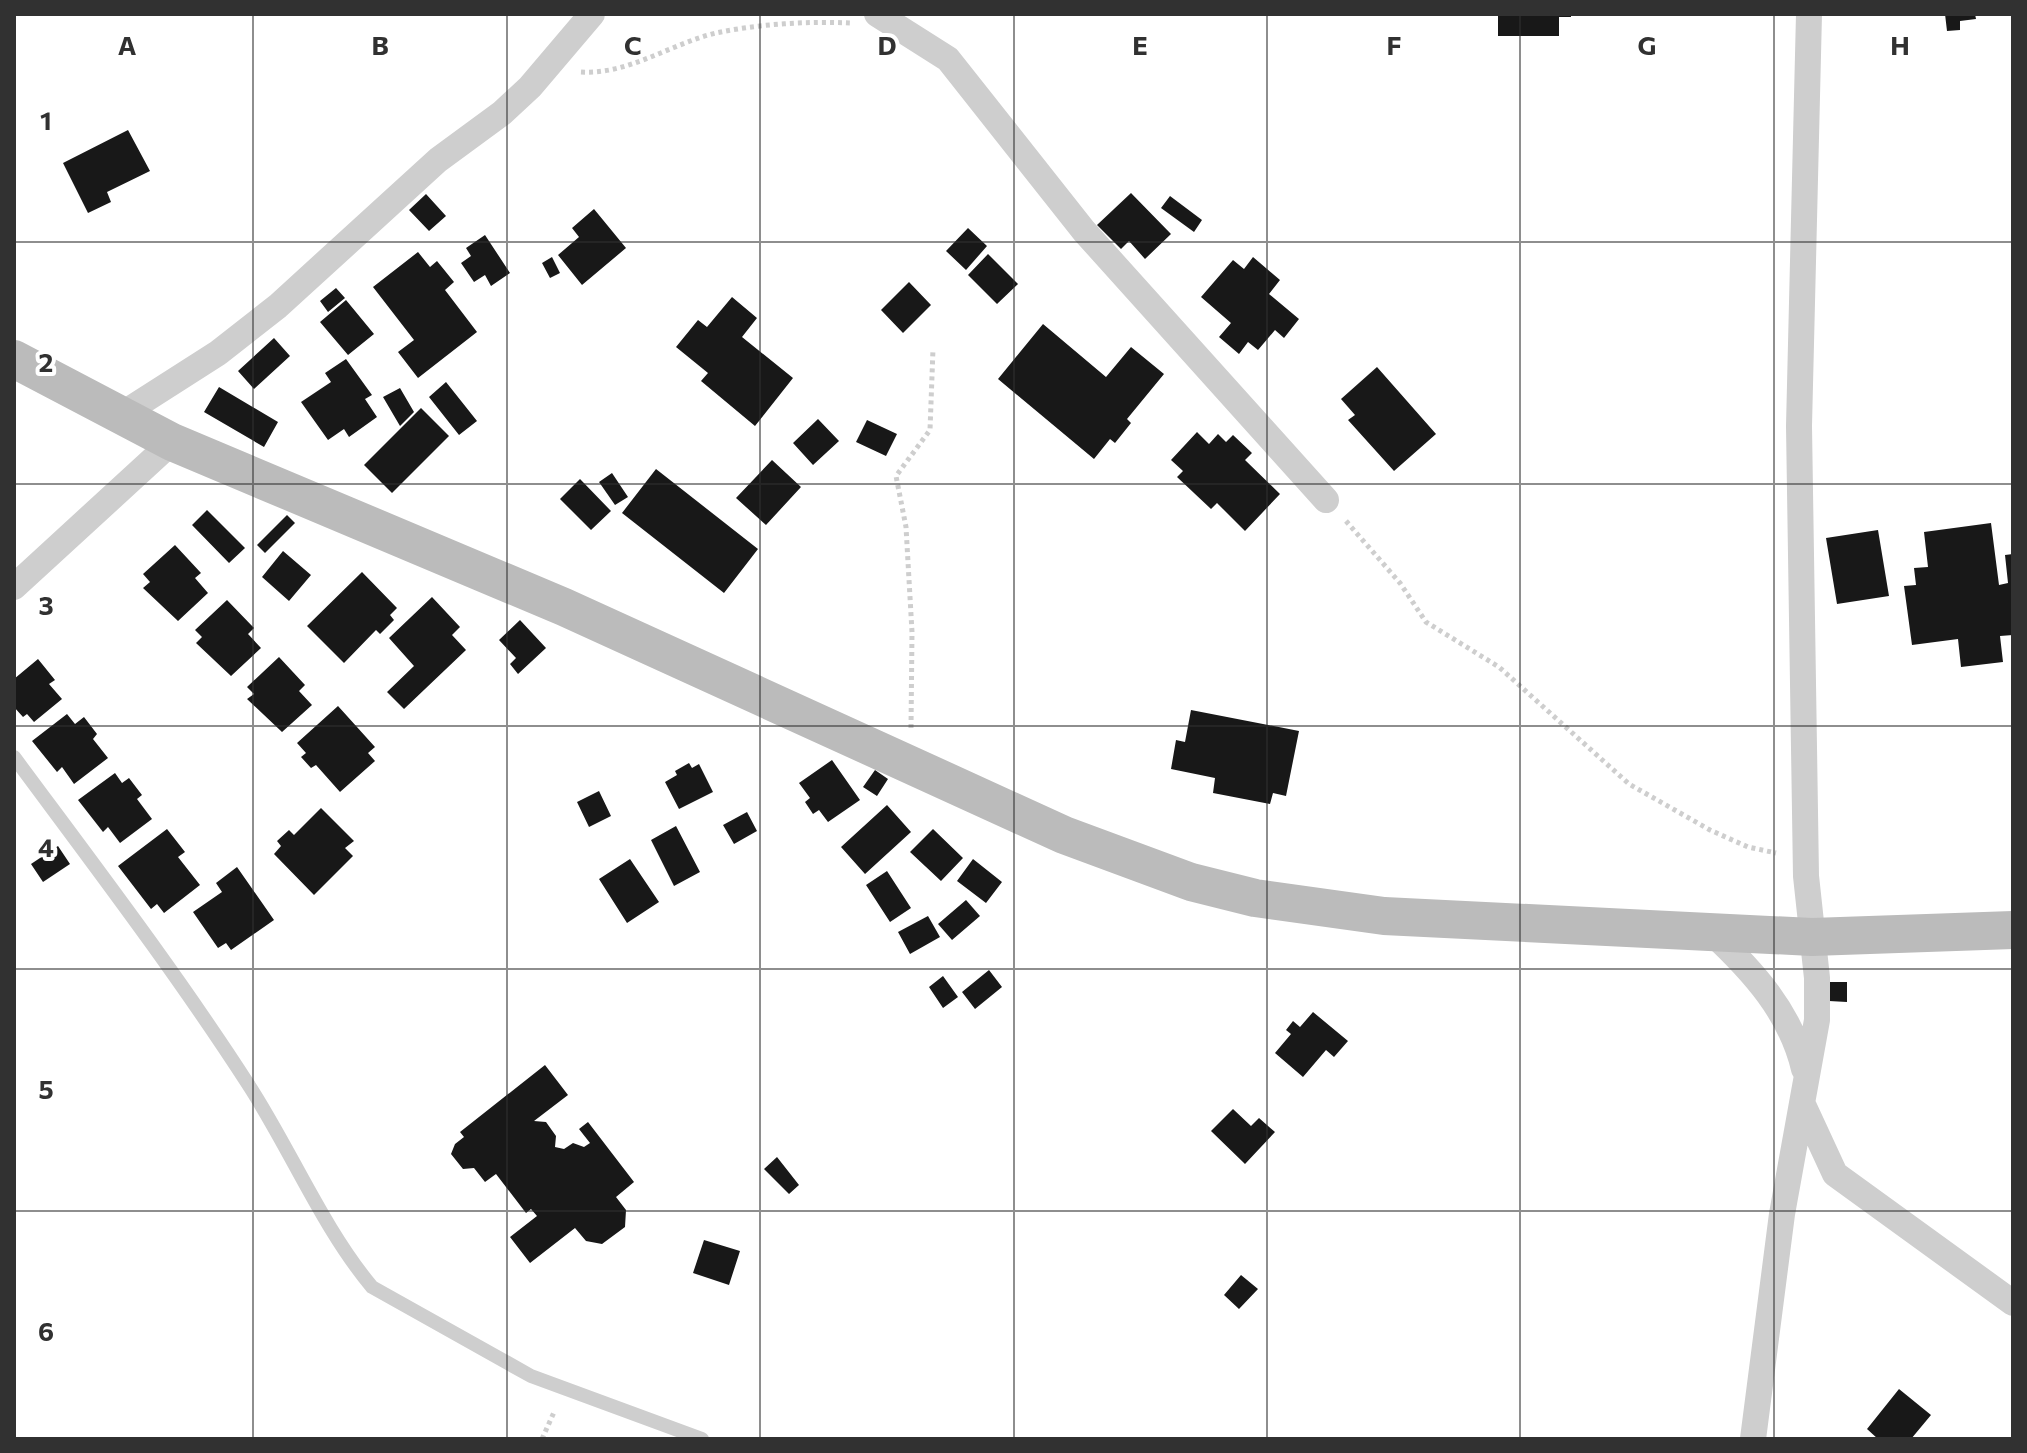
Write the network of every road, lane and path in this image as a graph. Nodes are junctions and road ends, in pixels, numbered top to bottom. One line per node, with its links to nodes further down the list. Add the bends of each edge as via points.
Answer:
1 (592, 14): 4 (street)
2 (1809, 14): 13 (street, via 1799,426)
3 (884, 19): 4 (path, via 717,33 610,73 573,72); 9 (street, via 948,59 1084,231)
4 (558, 54): 7 (street, via 502,113 438,160 278,306 218,353)
5 (933, 349): 12 (path, via 930,430 896,476 906,527 912,632)
6 (14, 359): 7 (street)
7 (121, 415): 8 (street)
8 (172, 442): 10 (street); 12 (street, via 564,607)
9 (1326, 500): 13 (path, via 1400,583 1426,622 1499,667 1629,784 1710,830 1775,852)
10 (14, 587)
11 (14, 757): 19 (lane, via 172,968 372,1287 531,1376)
12 (910, 765): 15 (street, via 1064,835 1191,882 1255,898 1384,916)
13 (1806, 876): 16 (street)
14 (2013, 930): 16 (street)
15 (1711, 932): 16 (street); 17 (street, via 1743,962 1797,1039)
16 (1812, 937): 17 (street, via 1817,1020)
17 (1806, 1095): 18 (street, via 1835,1174); 20 (street, via 1782,1214)
18 (2013, 1303)
19 (702, 1439)
20 (1753, 1439)

